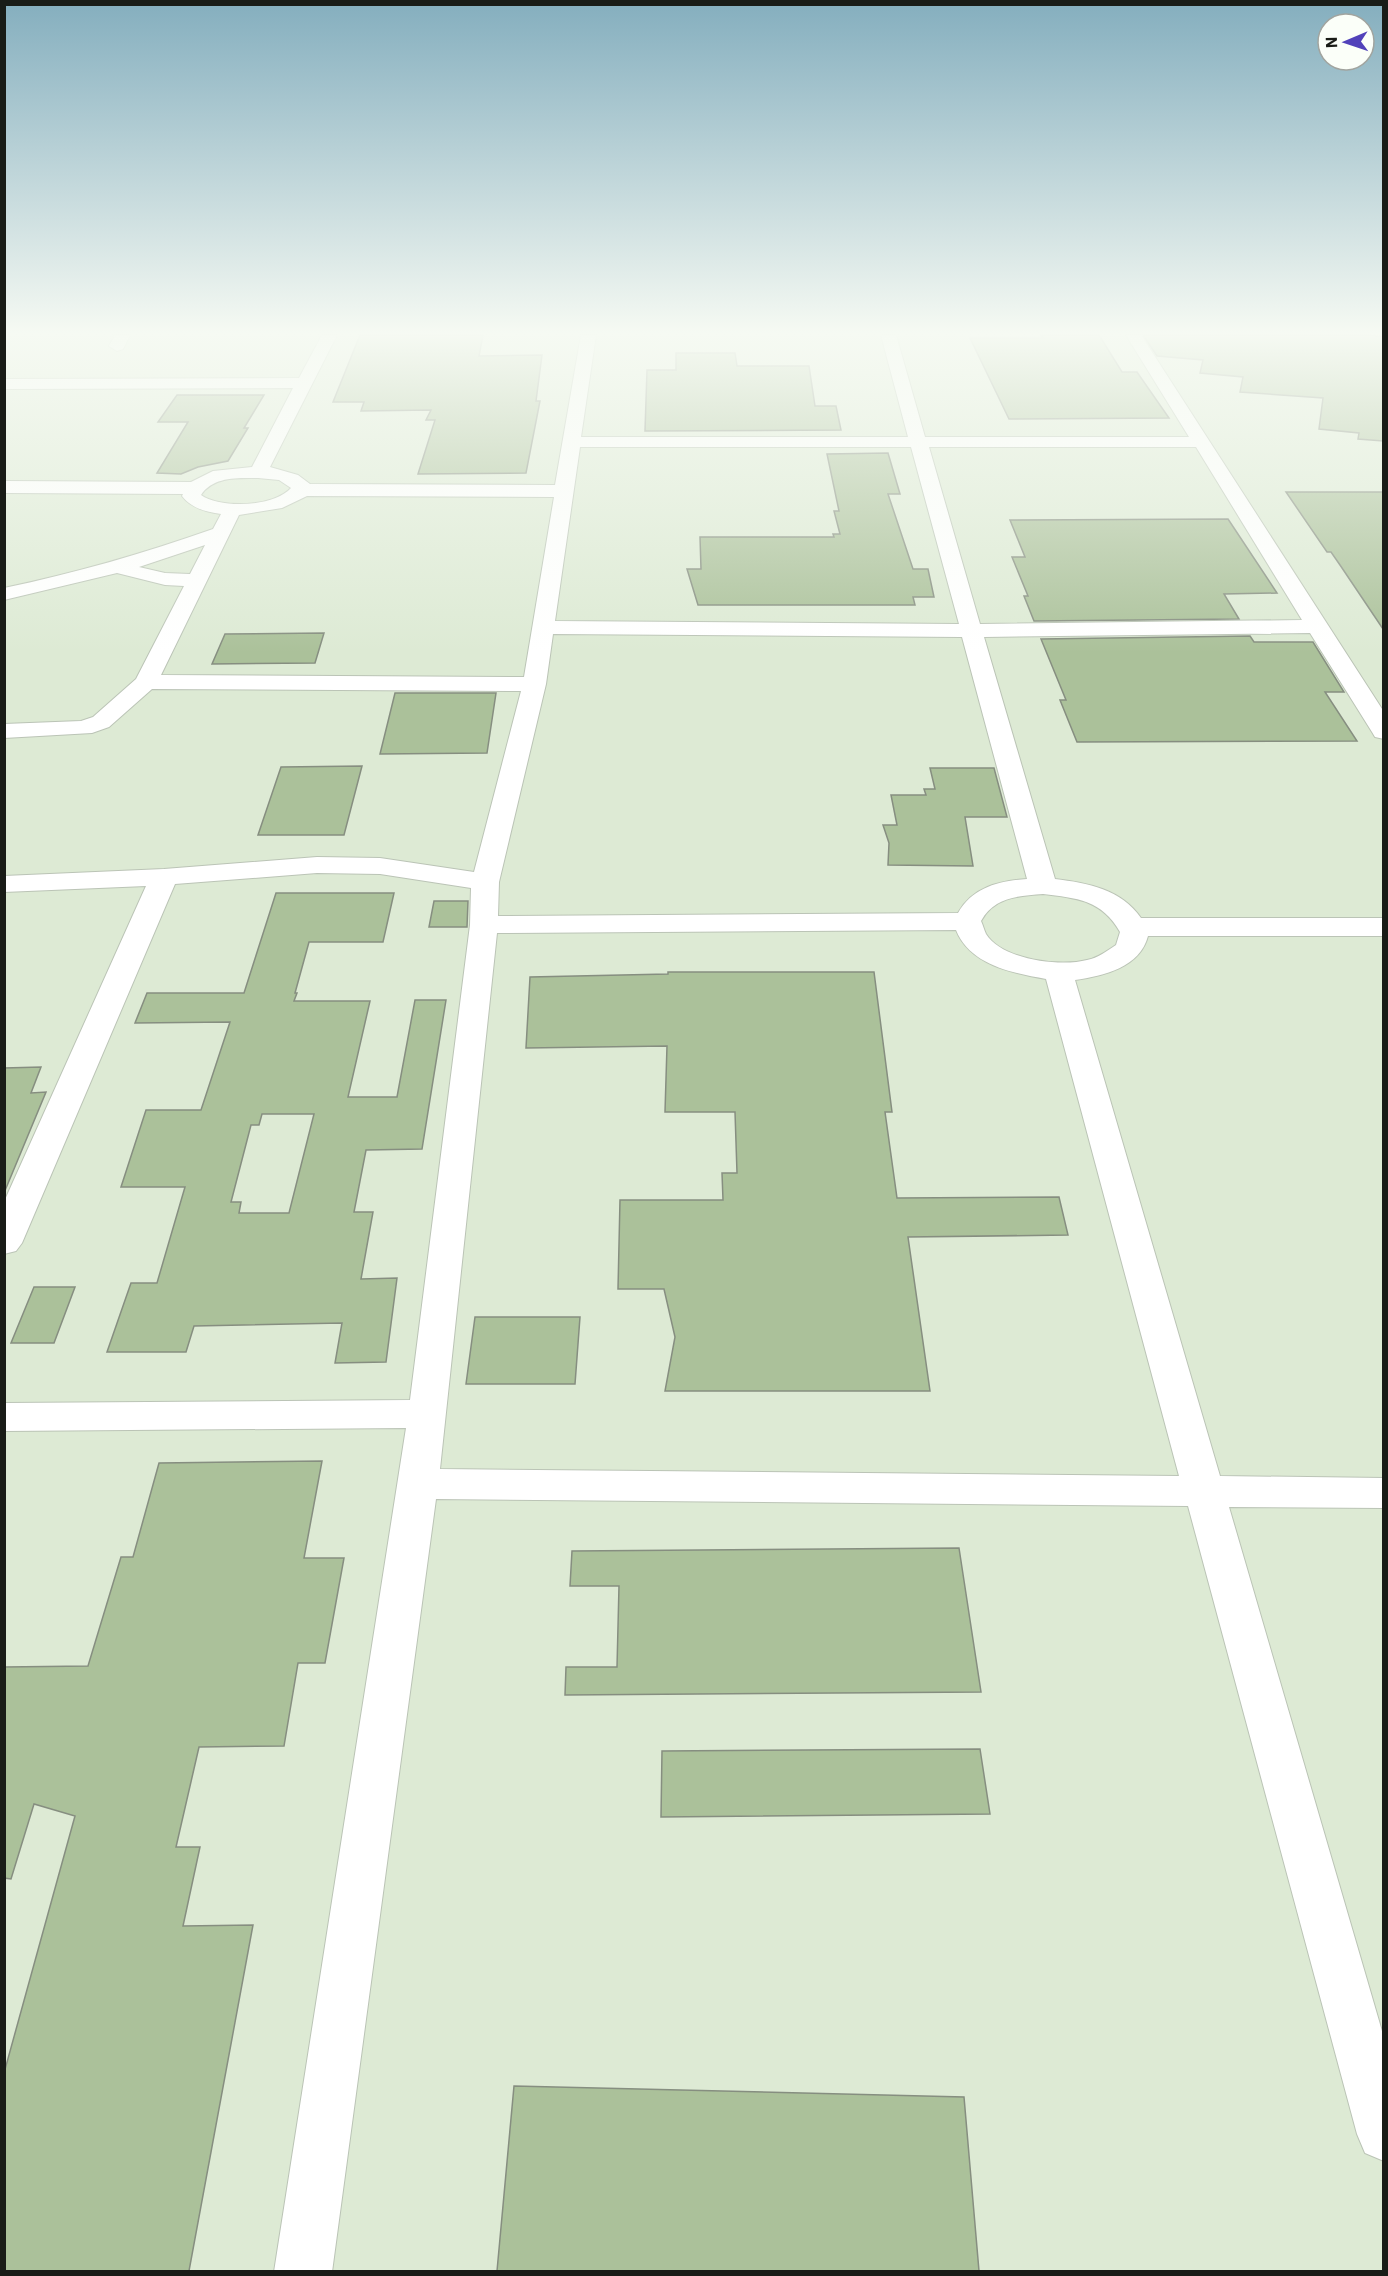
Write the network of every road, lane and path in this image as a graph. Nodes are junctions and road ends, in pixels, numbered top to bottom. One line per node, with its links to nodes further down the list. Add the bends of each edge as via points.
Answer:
1 (274, 441): 5 (street)
2 (570, 442): 3 (street); 9 (street)
3 (918, 442): 4 (street); 17 (street)
4 (1202, 442): 15 (street)
5 (258, 472): 7 (street, via 217,477); 8 (street, via 294,478)
6 (4, 487): 7 (street)
7 (194, 488): 10 (street, via 191,496 197,502)
8 (299, 490): 9 (street); 10 (street, via 290,499 273,505)
9 (563, 491): 16 (street)
10 (233, 509): 11 (street)
11 (221, 533): 12 (street); 13 (street)
12 (119, 568): 13 (street, via 165,579); 14 (street)
13 (196, 581): 18 (street)
14 (4, 594)
15 (1317, 626): 17 (street); 21 (street)
16 (543, 627): 17 (street); 19 (street)
17 (971, 631): 25 (street)
18 (146, 682): 19 (street); 20 (street, via 101,722 84,728)
19 (534, 684): 23 (street)
20 (4, 731)
21 (1383, 732)
22 (164, 877): 23 (street, via 317,865 380,866); 24 (street); 31 (street)
23 (485, 882): 27 (street)
24 (4, 884)
25 (1043, 886): 26 (street, via 1015,887 988,896 973,908); 28 (street, via 1077,890 1105,901 1124,914)
26 (967, 921): 27 (street); 30 (street, via 974,940 992,954 1022,966)
27 (484, 925): 32 (street)
28 (1131, 927): 29 (street); 30 (street, via 1134,932 1130,947 1113,962)
29 (1383, 927)
30 (1058, 971): 35 (street)
31 (4, 1244)
32 (428, 1414): 33 (street); 34 (street)
33 (4, 1417)
34 (418, 1484): 35 (street); 38 (street)
35 (1204, 1492): 36 (street); 37 (street)
36 (1383, 1493)
37 (1383, 2134)
38 (303, 2271)

